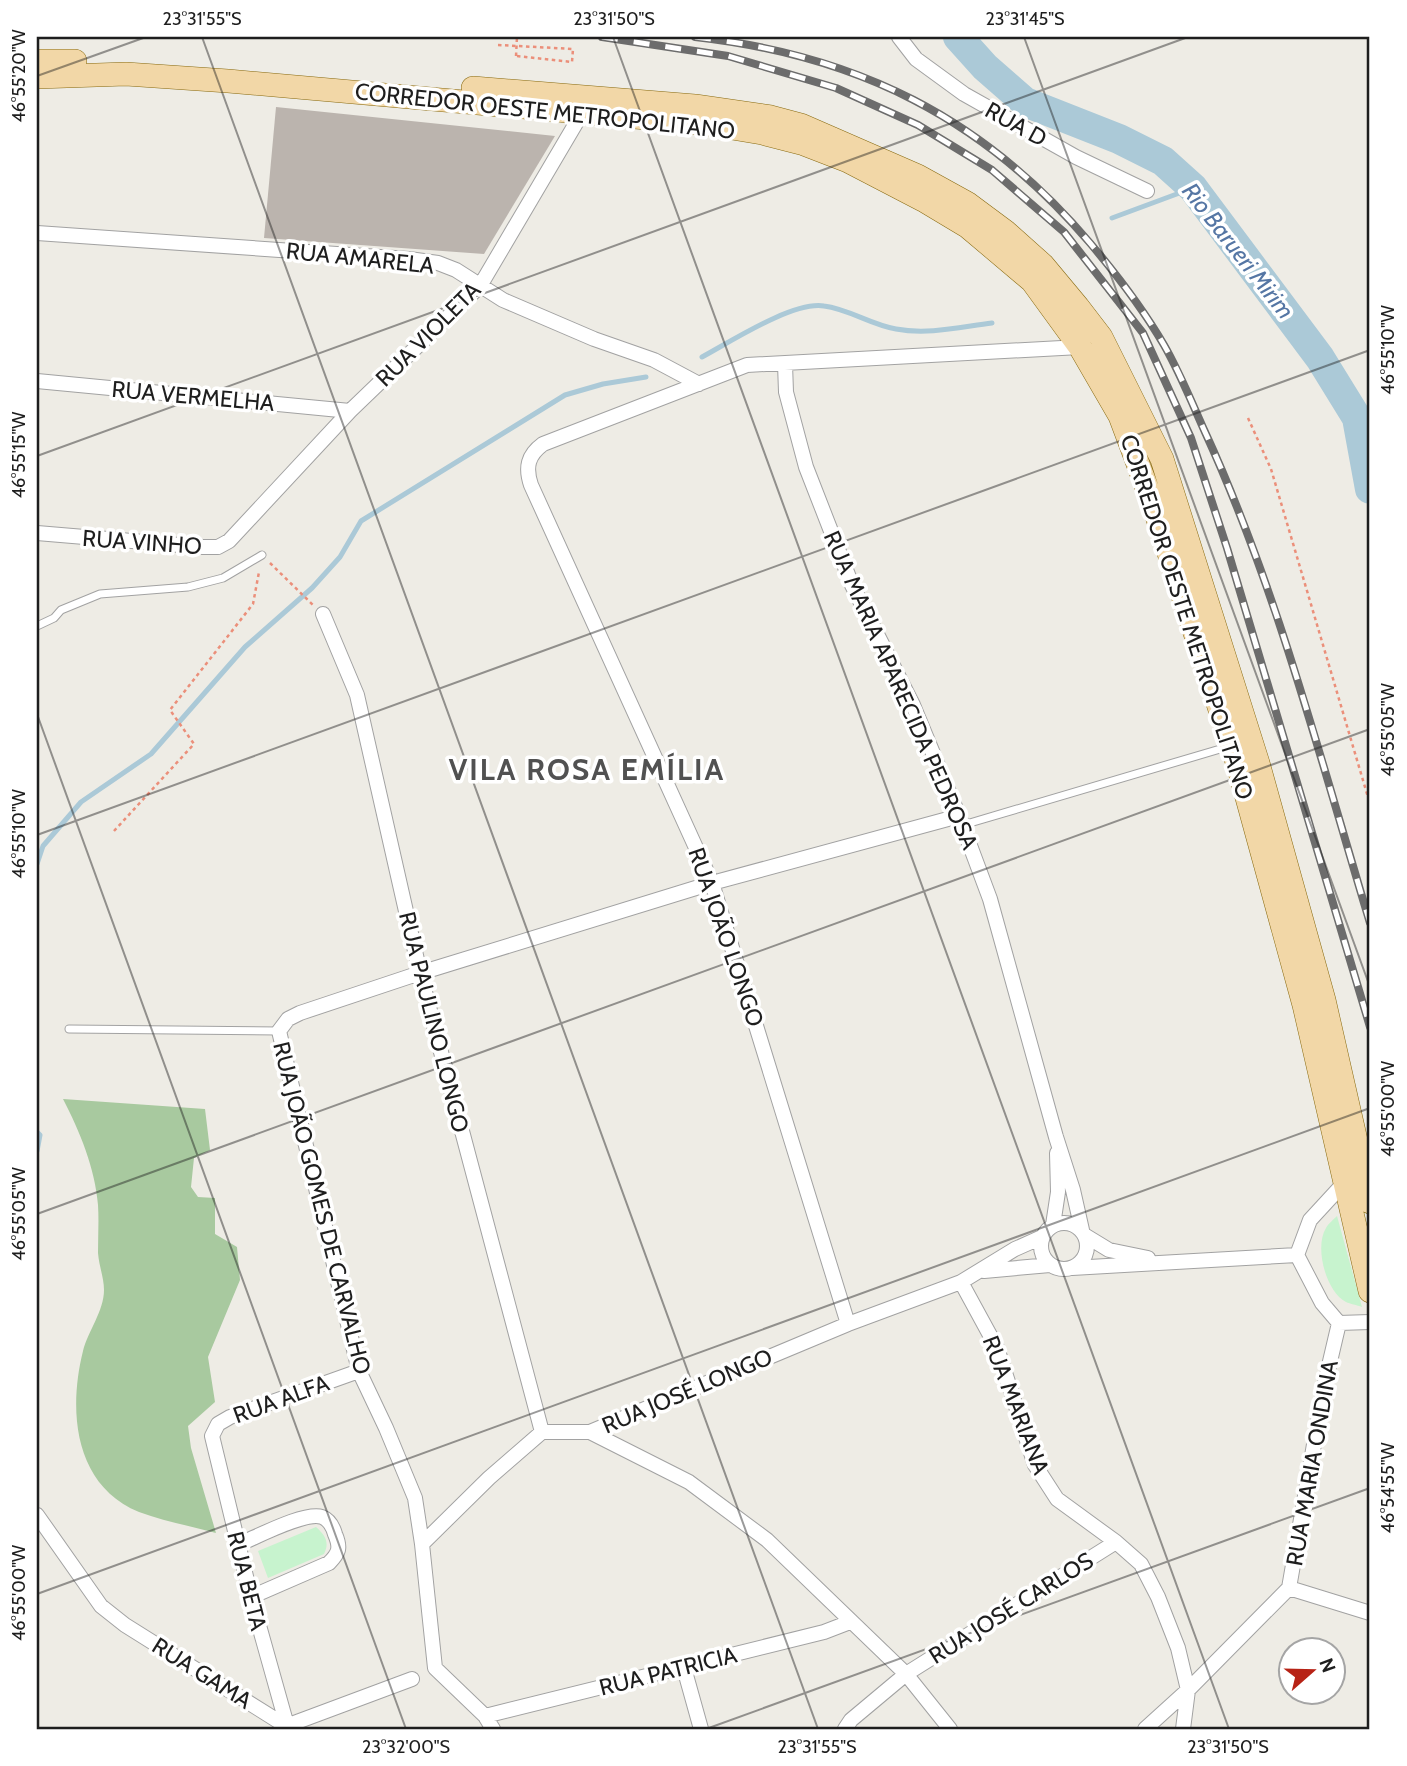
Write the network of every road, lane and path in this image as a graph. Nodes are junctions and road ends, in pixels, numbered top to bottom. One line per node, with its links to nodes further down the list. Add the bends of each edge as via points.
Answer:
1 (517, 37): 3 (path, bridge, via 516,47 516,56 572,62 573,49 523,46 511,46)
2 (899, 37): 7 (street, RUA D, via 916,59 964,94)
3 (498, 45)
4 (37, 61): 16 (main road, via 186,65 578,95 736,111 801,125 918,176 967,204 1043,265 1101,337)
5 (37, 77): 6 (main road, CORREDOR OESTE METROPOLITANO, via 126,74)
6 (582, 113): 9 (street, RUA VIOLETA); 10 (main road, CORREDOR OESTE METROPOLITANO, via 702,122 762,133 848,162 923,200 978,235 1032,281)
7 (1147, 191)
8 (37, 233): 9 (street, RUA AMARELA, via 409,259 438,263)
9 (480, 286): 13 (street, RUA AMARELA, via 594,339 654,360); 14 (street, RUA VIOLETA)
10 (1080, 347): 11 (street); 16 (main road, via 1097,353); 23 (main road, CORREDOR OESTE METROPOLITANO, via 1120,416 1149,491)
11 (785, 364): 13 (street, via 747,365); 25 (street, RUA MARIA APARECIDA PEDROSA, via 786,392 811,479 852,585 913,705)
12 (37, 381): 14 (street, RUA VERMELHA)
13 (699, 384): 27 (street, RUA JOÃO LONGO, via 543,444 530,457 527,468)
14 (350, 411): 17 (street, RUA VIOLETA)
15 (1248, 418): 24 (path, via 1271,469)
16 (1159, 450): 33 (main road, via 1258,762 1324,1000)
17 (242, 530): 18 (street, RUA VINHO, via 218,547)
18 (37, 533)
19 (262, 555): 22 (lane, via 223,578 188,587 100,594); 26 (path, via 253,604 170,710 194,744)
20 (287, 582): 21 (path)
21 (323, 614): 28 (street, RUA PAULINO LONGO, via 357,695)
22 (37, 626)
23 (1231, 746): 25 (lane); 32 (main road, CORREDOR OESTE METROPOLITANO, via 1304,1005)
24 (1370, 804)
25 (961, 820): 27 (street); 31 (street, RUA MARIA APARECIDA PEDROSA, via 990,899)
26 (114, 831)
27 (712, 883): 28 (street); 47 (street, RUA JOÃO LONGO)
28 (420, 973): 30 (street, via 300,1013); 49 (street, RUA PAULINO LONGO)
29 (69, 1029): 30 (lane)
30 (279, 1031): 48 (street, RUA JOÃO GOMES DE CARVALHO)
31 (1056, 1137): 35 (street, RUA MARIA APARECIDA PEDROSA, via 1058,1192); 36 (street, RUA MARIA APARECIDA PEDROSA)
32 (1345, 1182): 34 (main road, via 1356,1188); 38 (street, via 1310,1220); 44 (main road, CORREDOR OESTE METROPOLITANO)
33 (1370, 1202)
34 (1370, 1210)
35 (1053, 1225): 36 (street, RUA JOSÉ LONGO, via 1068,1223); 37 (street, RUA JOSÉ LONGO)
36 (1084, 1233): 39 (street, RUA JOSÉ LONGO, via 1108,1250); 41 (street, via 1087,1252)
37 (1042, 1237): 40 (street, via 1042,1252); 42 (street, RUA JOSÉ LONGO)
38 (1297, 1255): 39 (street, RUA JOSÉ LONGO); 46 (street, via 1322,1304)
39 (1163, 1261): 41 (street, RUA JOSÉ LONGO)
40 (1050, 1265): 41 (street, RUA JOSÉ LONGO); 42 (street, RUA JOSÉ LONGO)
41 (1072, 1268)
42 (979, 1272): 43 (street, RUA JOSÉ LONGO)
43 (961, 1282): 47 (street, RUA JOSÉ LONGO); 53 (street, RUA MARIANA, via 997,1348 1035,1465 1056,1499)
44 (1370, 1291)
45 (1370, 1322): 46 (street)
46 (1339, 1323): 56 (street, RUA MARIA ONDINA)
47 (848, 1324): 50 (street, RUA JOSÉ LONGO)
48 (359, 1371): 51 (street, RUA ALFA, via 230,1416 218,1424); 54 (street, RUA JOÃO GOMES DE CARVALHO, via 415,1498)
49 (542, 1432): 50 (street, RUA JOSÉ LONGO); 54 (street)
50 (590, 1432): 59 (street, via 689,1482 767,1540)
51 (212, 1436): 55 (street, RUA BETA)
52 (37, 1515): 65 (street, RUA GAMA, via 101,1606)
53 (1116, 1542): 61 (street, RUA JOSÉ CARLOS); 63 (street, RUA MARIANA, via 1142,1564 1178,1648)
54 (422, 1544): 64 (street, RUA JOÃO GOMES DE CARVALHO, via 435,1668)
55 (237, 1545): 57 (street, RUA BETA); 57 (street, via 307,1516 323,1517 332,1524 339,1544 338,1554 329,1563)
56 (1289, 1588): 58 (street); 63 (street, RUA MARIA ONDINA)
57 (251, 1597): 65 (street, RUA BETA)
58 (1370, 1613)
59 (850, 1622): 60 (street, RUA PATRICIA); 61 (street)
60 (684, 1668): 64 (street, RUA PATRICIA); 67 (street)
61 (906, 1674): 68 (street, RUA JOSÉ CARLOS); 69 (street)
62 (412, 1679): 65 (street)
63 (1188, 1690): 70 (street, RUA MARIA ONDINA); 71 (street)
64 (485, 1716): 66 (street)
65 (287, 1728)
66 (493, 1729)
67 (701, 1729)
68 (845, 1729)
69 (950, 1729)
70 (1145, 1729)
71 (1183, 1729)

